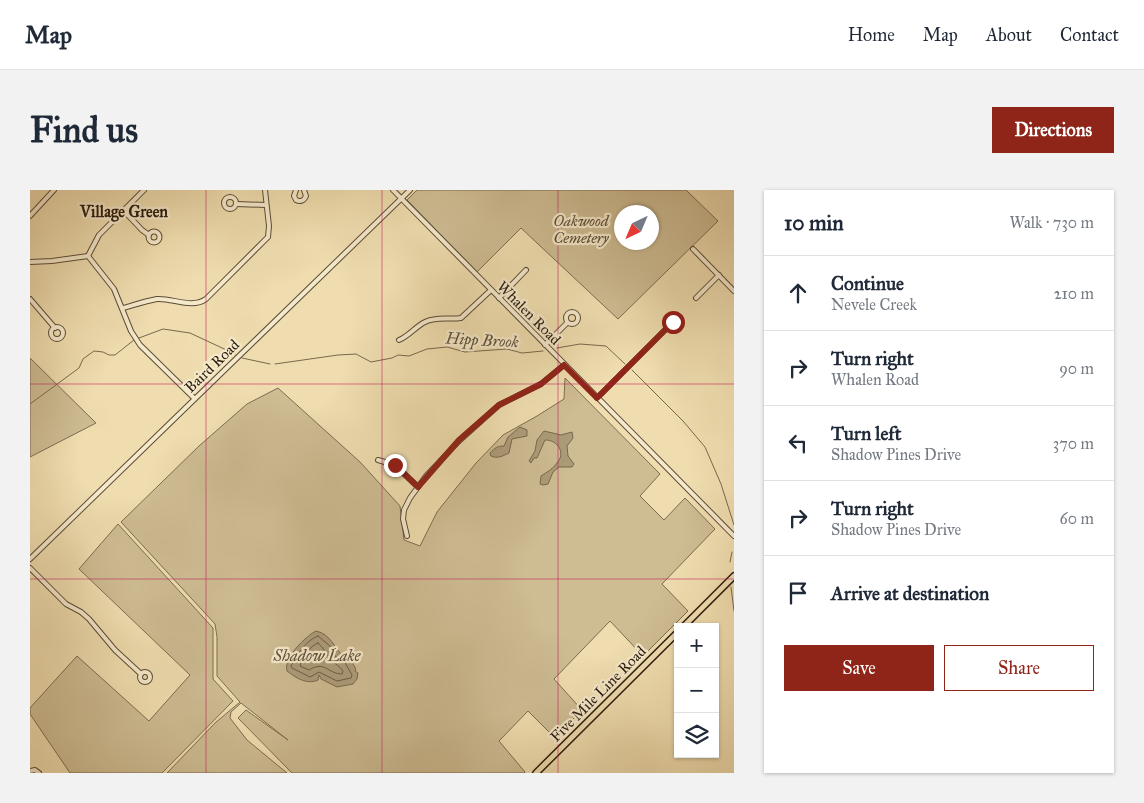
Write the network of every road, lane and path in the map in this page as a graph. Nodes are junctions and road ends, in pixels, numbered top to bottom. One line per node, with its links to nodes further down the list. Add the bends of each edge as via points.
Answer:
1 (54, 190): 12 (street)
2 (144, 190): 11 (street)
3 (265, 190): 10 (street)
4 (304, 190): 7 (street, via 306,196 302,201 296,200)
5 (393, 190): 8 (street, Whalen Road)
6 (410, 190): 8 (street, Baird Road)
7 (294, 191)
8 (401, 199): 19 (street, Whalen Road); 31 (street, Baird Road)
9 (236, 204): 10 (street)
10 (266, 204): 24 (street, via 268,237 203,301 158,299)
11 (124, 211): 13 (street); 15 (street, via 99,235)
12 (30, 216)
13 (149, 235)
14 (693, 249): 18 (street)
15 (88, 256): 16 (street); 24 (street, via 110,282)
16 (30, 262)
17 (526, 270): 21 (street)
18 (719, 275): 20 (street); 22 (street)
19 (491, 290): 21 (street, Whalen Road); 28 (street, via 461,318 430,320)
20 (734, 291)
21 (499, 298): 29 (street, Whalen Road)
22 (696, 298)
23 (30, 299): 27 (street)
24 (122, 308): 31 (street, via 140,345)
25 (673, 322): 32 (street)
26 (567, 323): 29 (street)
27 (55, 328)
28 (399, 340)
29 (545, 345): 30 (street, Whalen Road)
30 (564, 365): 32 (street, Whalen Road); 34 (street, via 541,384 499,405 459,440)
31 (194, 398): 37 (street, Baird Road)
32 (597, 398): 36 (street, Whalen Road)
33 (378, 460): 34 (street, via 395,465)
34 (418, 487): 35 (street, via 404,513)
35 (408, 536)
36 (734, 536)
37 (30, 559)
38 (30, 568): 42 (street, via 66,604 82,612 114,650)
39 (734, 576): 40 (main road)
40 (687, 623)
41 (674, 636): 45 (main road, Five Mile Line Road)
42 (141, 674)
43 (30, 771): 44 (street)
44 (39, 773)
45 (536, 773)

